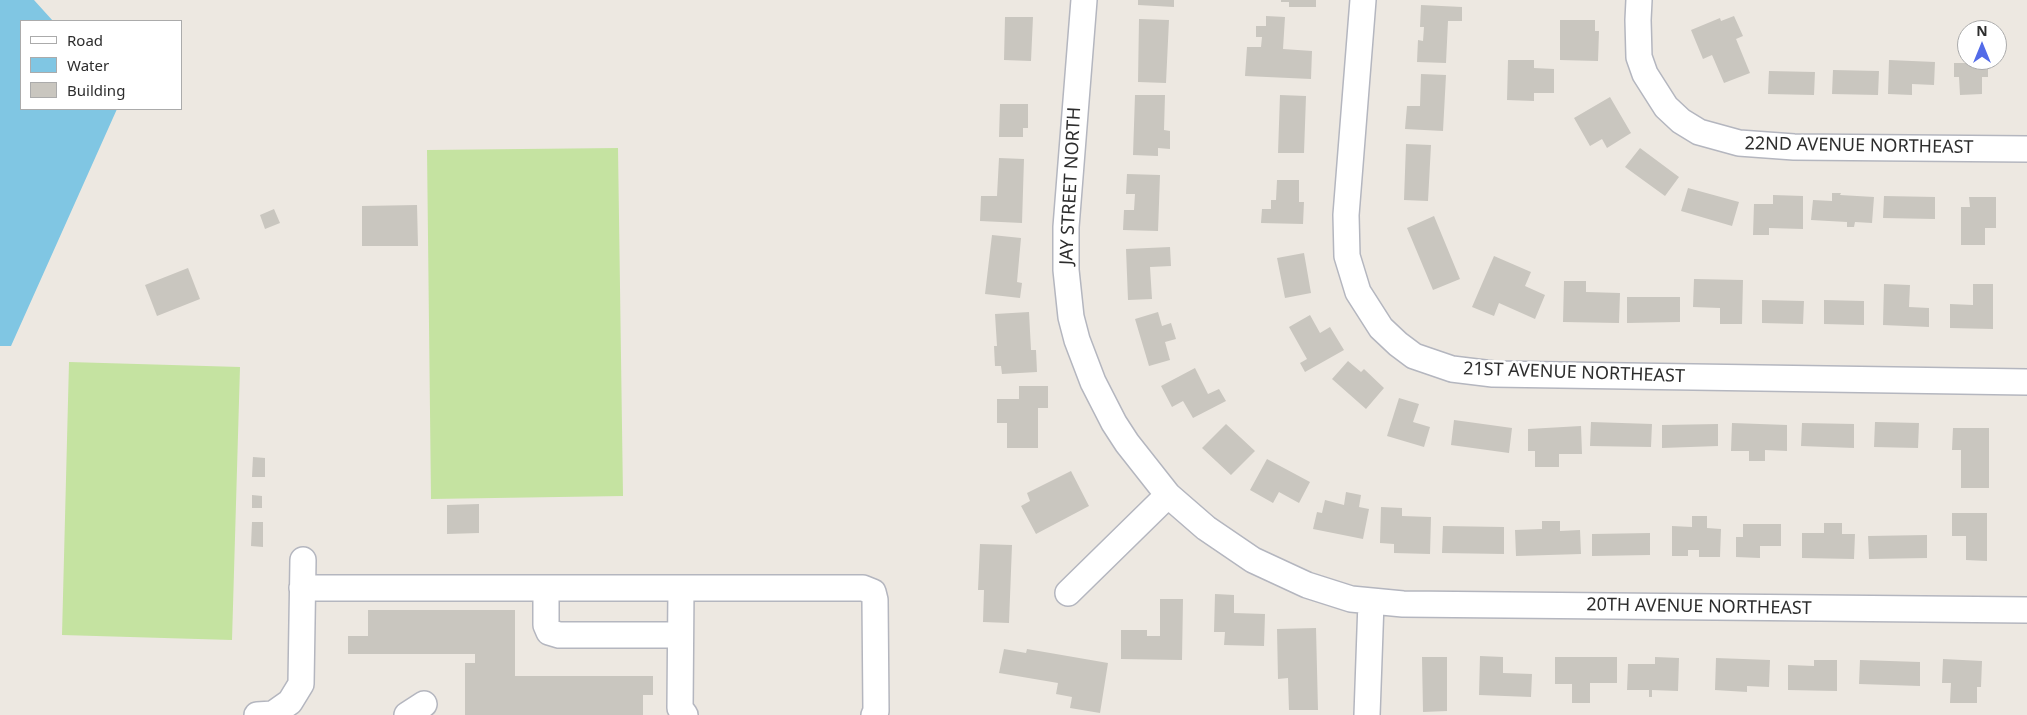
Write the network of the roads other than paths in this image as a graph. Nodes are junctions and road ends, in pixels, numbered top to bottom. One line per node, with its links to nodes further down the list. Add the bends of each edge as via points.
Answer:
1 (1084, 0): 6 (street, JAY STREET NORTH, via 1066,227 1071,317 1093,382 1114,423)
2 (1363, 0): 5 (street, 21ST AVENUE NORTHEAST, via 1346,215 1347,256 1358,292 1382,328 1414,356 1452,369 1493,374)
3 (1639, 0): 4 (street, 22ND AVENUE NORTHEAST, via 1639,57 1645,74 1666,107 1699,132 1739,144 1794,147)
4 (2027, 149)
5 (2027, 382)
6 (1168, 495): 11 (street); 12 (street, JAY STREET NORTH, via 1206,528 1253,560 1307,585)
7 (303, 560): 8 (street)
8 (302, 588): 9 (street); 15 (street, via 302,684)
9 (546, 588): 10 (street); 14 (street, via 546,625 549,632)
10 (680, 588): 14 (street); 18 (street, via 864,588 873,592)
11 (1068, 593)
12 (1371, 602): 13 (street, 20TH AVENUE NORTHEAST); 19 (street)
13 (2027, 610)
14 (680, 634): 17 (street, via 680,708)
15 (296, 709): 16 (street)
16 (257, 715)
17 (685, 715)
18 (874, 715)
19 (1367, 715)

